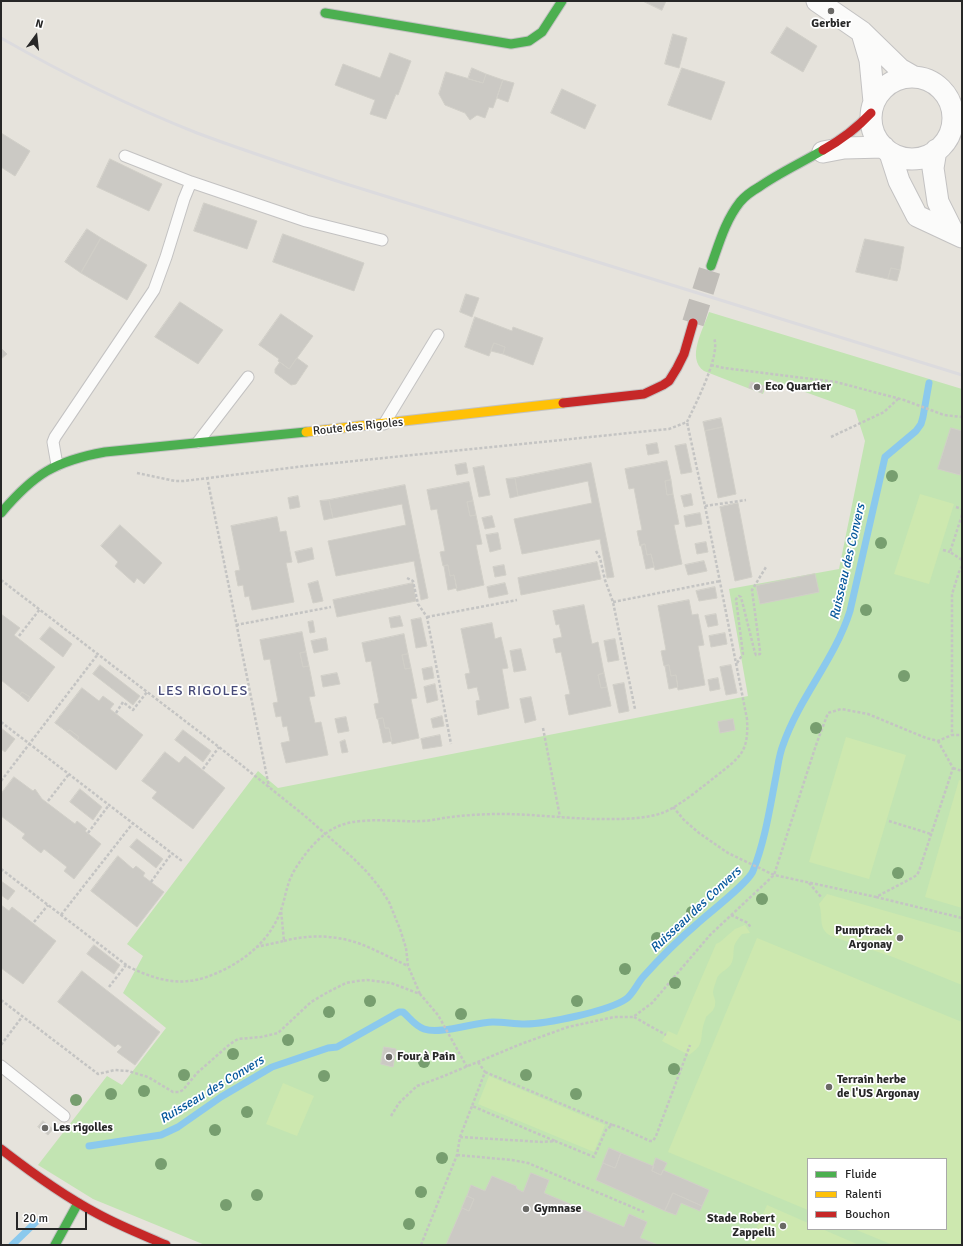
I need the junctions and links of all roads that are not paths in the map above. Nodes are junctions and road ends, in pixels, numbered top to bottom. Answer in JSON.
{"nodes":[{"id":1,"x":562,"y":1,"type":"edge"},
{"id":2,"x":817,"y":1,"type":"edge"},
{"id":3,"x":325,"y":13,"type":"dead end"},
{"id":4,"x":862,"y":32,"type":"junction"},
{"id":5,"x":914,"y":77,"type":"junction"},
{"id":6,"x":952,"y":91,"type":"edge"},
{"id":7,"x":872,"y":107,"type":"junction"},
{"id":8,"x":949,"y":138,"type":"edge"},
{"id":9,"x":887,"y":150,"type":"junction"},
{"id":10,"x":823,"y":152,"type":"junction"},
{"id":11,"x":125,"y":156,"type":"dead end"},
{"id":12,"x":191,"y":182,"type":"junction"},
{"id":13,"x":958,"y":234,"type":"edge"},
{"id":14,"x":382,"y":240,"type":"dead end"},
{"id":15,"x":711,"y":266,"type":"tunnel mouth"},
{"id":16,"x":693,"y":323,"type":"tunnel mouth"},
{"id":17,"x":438,"y":335,"type":"dead end"},
{"id":18,"x":248,"y":377,"type":"dead end"},
{"id":19,"x":384,"y":424,"type":"junction"},
{"id":20,"x":198,"y":442,"type":"junction"},
{"id":21,"x":57,"y":465,"type":"junction"},
{"id":22,"x":1,"y":513,"type":"edge"},
{"id":23,"x":1,"y":1066,"type":"edge"},
{"id":24,"x":64,"y":1116,"type":"dead end"},
{"id":25,"x":1,"y":1149,"type":"edge"},
{"id":26,"x":78,"y":1203,"type":"junction"},
{"id":27,"x":55,"y":1245,"type":"edge"},
{"id":28,"x":166,"y":1245,"type":"edge"}],
"edges":[{"from":1,"to":3,"type":"street"},
{"from":2,"to":4,"type":"street"},
{"from":4,"to":5,"type":"street"},
{"from":4,"to":7,"type":"street"},
{"from":5,"to":6,"type":"street"},
{"from":5,"to":7,"type":"street"},
{"from":6,"to":8,"type":"street"},
{"from":7,"to":9,"type":"street"},
{"from":7,"to":10,"type":"street"},
{"from":8,"to":9,"type":"street"},
{"from":8,"to":13,"type":"street"},
{"from":9,"to":10,"type":"street"},
{"from":9,"to":13,"type":"street"},
{"from":10,"to":15,"type":"street"},
{"from":11,"to":12,"type":"lane"},
{"from":12,"to":14,"type":"lane"},
{"from":12,"to":21,"type":"lane"},
{"from":16,"to":19,"type":"street","name":"Route des Rigoles"},
{"from":17,"to":19,"type":"lane"},
{"from":18,"to":20,"type":"lane"},
{"from":19,"to":20,"type":"street","name":"Route des Rigoles"},
{"from":20,"to":21,"type":"street","name":"Route des Rigoles"},
{"from":21,"to":22,"type":"street","name":"Route des Rigoles"},
{"from":23,"to":24,"type":"lane"},
{"from":25,"to":26,"type":"street"},
{"from":26,"to":27,"type":"street"},
{"from":26,"to":28,"type":"street"}]}
